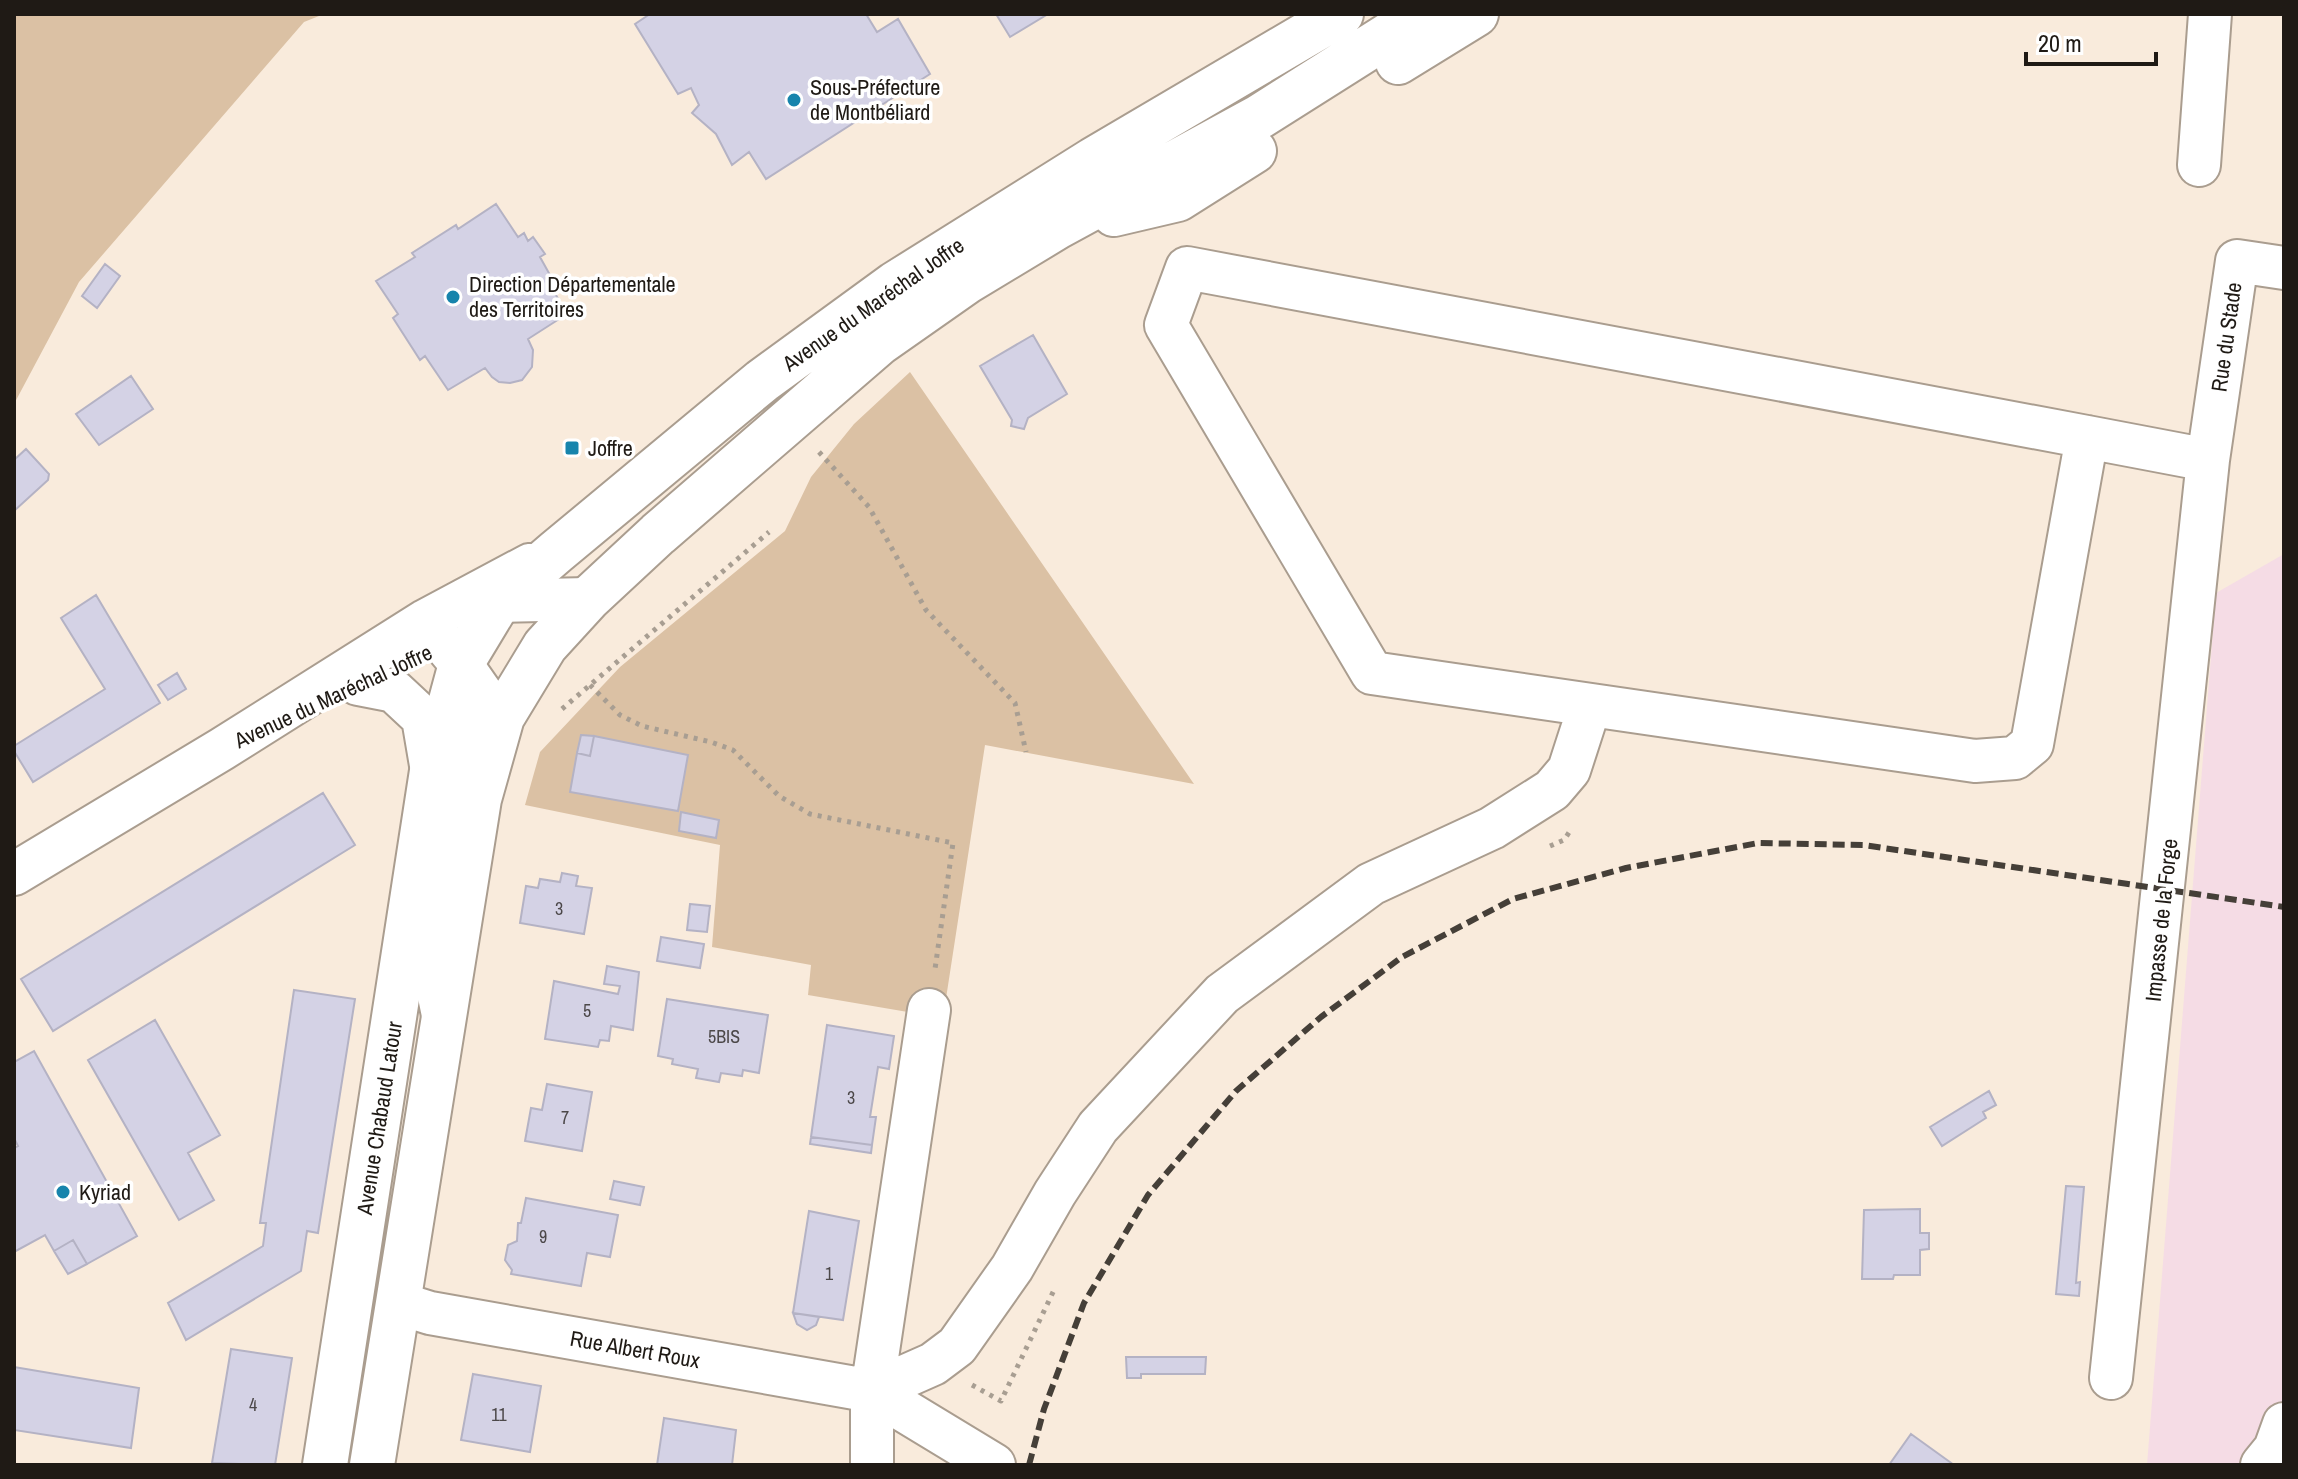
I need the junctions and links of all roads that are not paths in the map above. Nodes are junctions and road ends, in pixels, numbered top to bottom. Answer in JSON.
{"nodes":[{"id":1,"x":1341,"y":14,"type":"edge"},
{"id":2,"x":1422,"y":14,"type":"edge"},
{"id":3,"x":1476,"y":14,"type":"edge"},
{"id":4,"x":2210,"y":14,"type":"edge"},
{"id":5,"x":2199,"y":165,"type":"dead end"},
{"id":6,"x":1057,"y":227,"type":"junction"},
{"id":7,"x":2284,"y":268,"type":"edge"},
{"id":8,"x":2087,"y":437,"type":"junction"},
{"id":9,"x":2208,"y":460,"type":"junction"},
{"id":10,"x":556,"y":552,"type":"junction"},
{"id":11,"x":588,"y":599,"type":"junction"},
{"id":12,"x":499,"y":601,"type":"junction"},
{"id":13,"x":443,"y":643,"type":"junction"},
{"id":14,"x":358,"y":684,"type":"junction"},
{"id":15,"x":1590,"y":705,"type":"junction"},
{"id":16,"x":222,"y":749,"type":"junction"},
{"id":17,"x":432,"y":771,"type":"junction"},
{"id":18,"x":14,"y":874,"type":"edge"},
{"id":19,"x":929,"y":1010,"type":"road end"},
{"id":20,"x":443,"y":1017,"type":"junction"},
{"id":21,"x":398,"y":1303,"type":"junction"},
{"id":22,"x":2111,"y":1378,"type":"dead end"},
{"id":23,"x":872,"y":1391,"type":"junction"},
{"id":24,"x":2284,"y":1424,"type":"edge"},
{"id":25,"x":325,"y":1465,"type":"edge"},
{"id":26,"x":372,"y":1465,"type":"edge"},
{"id":27,"x":872,"y":1465,"type":"edge"},
{"id":28,"x":994,"y":1465,"type":"edge"},
{"id":29,"x":2262,"y":1465,"type":"edge"}],
"edges":[{"from":1,"to":10,"type":"main road","name":"Avenue du Maréchal Joffre"},
{"from":2,"to":6,"type":"main road","name":"Avenue du Maréchal Joffre"},
{"from":3,"to":6,"type":"main road"},
{"from":4,"to":5,"type":"street"},
{"from":6,"to":11,"type":"main road","name":"Avenue du Maréchal Joffre"},
{"from":7,"to":9,"type":"street","name":"Rue du Stade"},
{"from":8,"to":9,"type":"street"},
{"from":8,"to":15,"type":"street"},
{"from":8,"to":15,"type":"street"},
{"from":9,"to":22,"type":"street","name":"Impasse de la Forge"},
{"from":10,"to":12,"type":"main road","name":"Avenue Chabaud Latour"},
{"from":10,"to":13,"type":"street","name":"Avenue du Maréchal Joffre"},
{"from":11,"to":12,"type":"street"},
{"from":11,"to":20,"type":"main road","name":"Avenue du Maréchal Joffre"},
{"from":12,"to":13,"type":"main road","name":"Avenue Chabaud Latour"},
{"from":13,"to":14,"type":"street","name":"Avenue du Maréchal Joffre"},
{"from":13,"to":16,"type":"street","name":"Avenue du Maréchal Joffre"},
{"from":13,"to":17,"type":"main road","name":"Avenue Chabaud Latour"},
{"from":13,"to":20,"type":"street","name":"Avenue du Maréchal Joffre"},
{"from":14,"to":16,"type":"street","name":"Avenue du Maréchal Joffre"},
{"from":14,"to":17,"type":"street","name":"Avenue Chabaud Latour"},
{"from":15,"to":23,"type":"street"},
{"from":16,"to":18,"type":"street","name":"Avenue du Maréchal Joffre"},
{"from":17,"to":25,"type":"main road","name":"Avenue Chabaud Latour"},
{"from":19,"to":23,"type":"street"},
{"from":20,"to":21,"type":"main road"},
{"from":21,"to":23,"type":"street","name":"Rue Albert Roux"},
{"from":21,"to":26,"type":"main road"},
{"from":23,"to":27,"type":"street"},
{"from":23,"to":28,"type":"street"},
{"from":24,"to":29,"type":"street"}]}
